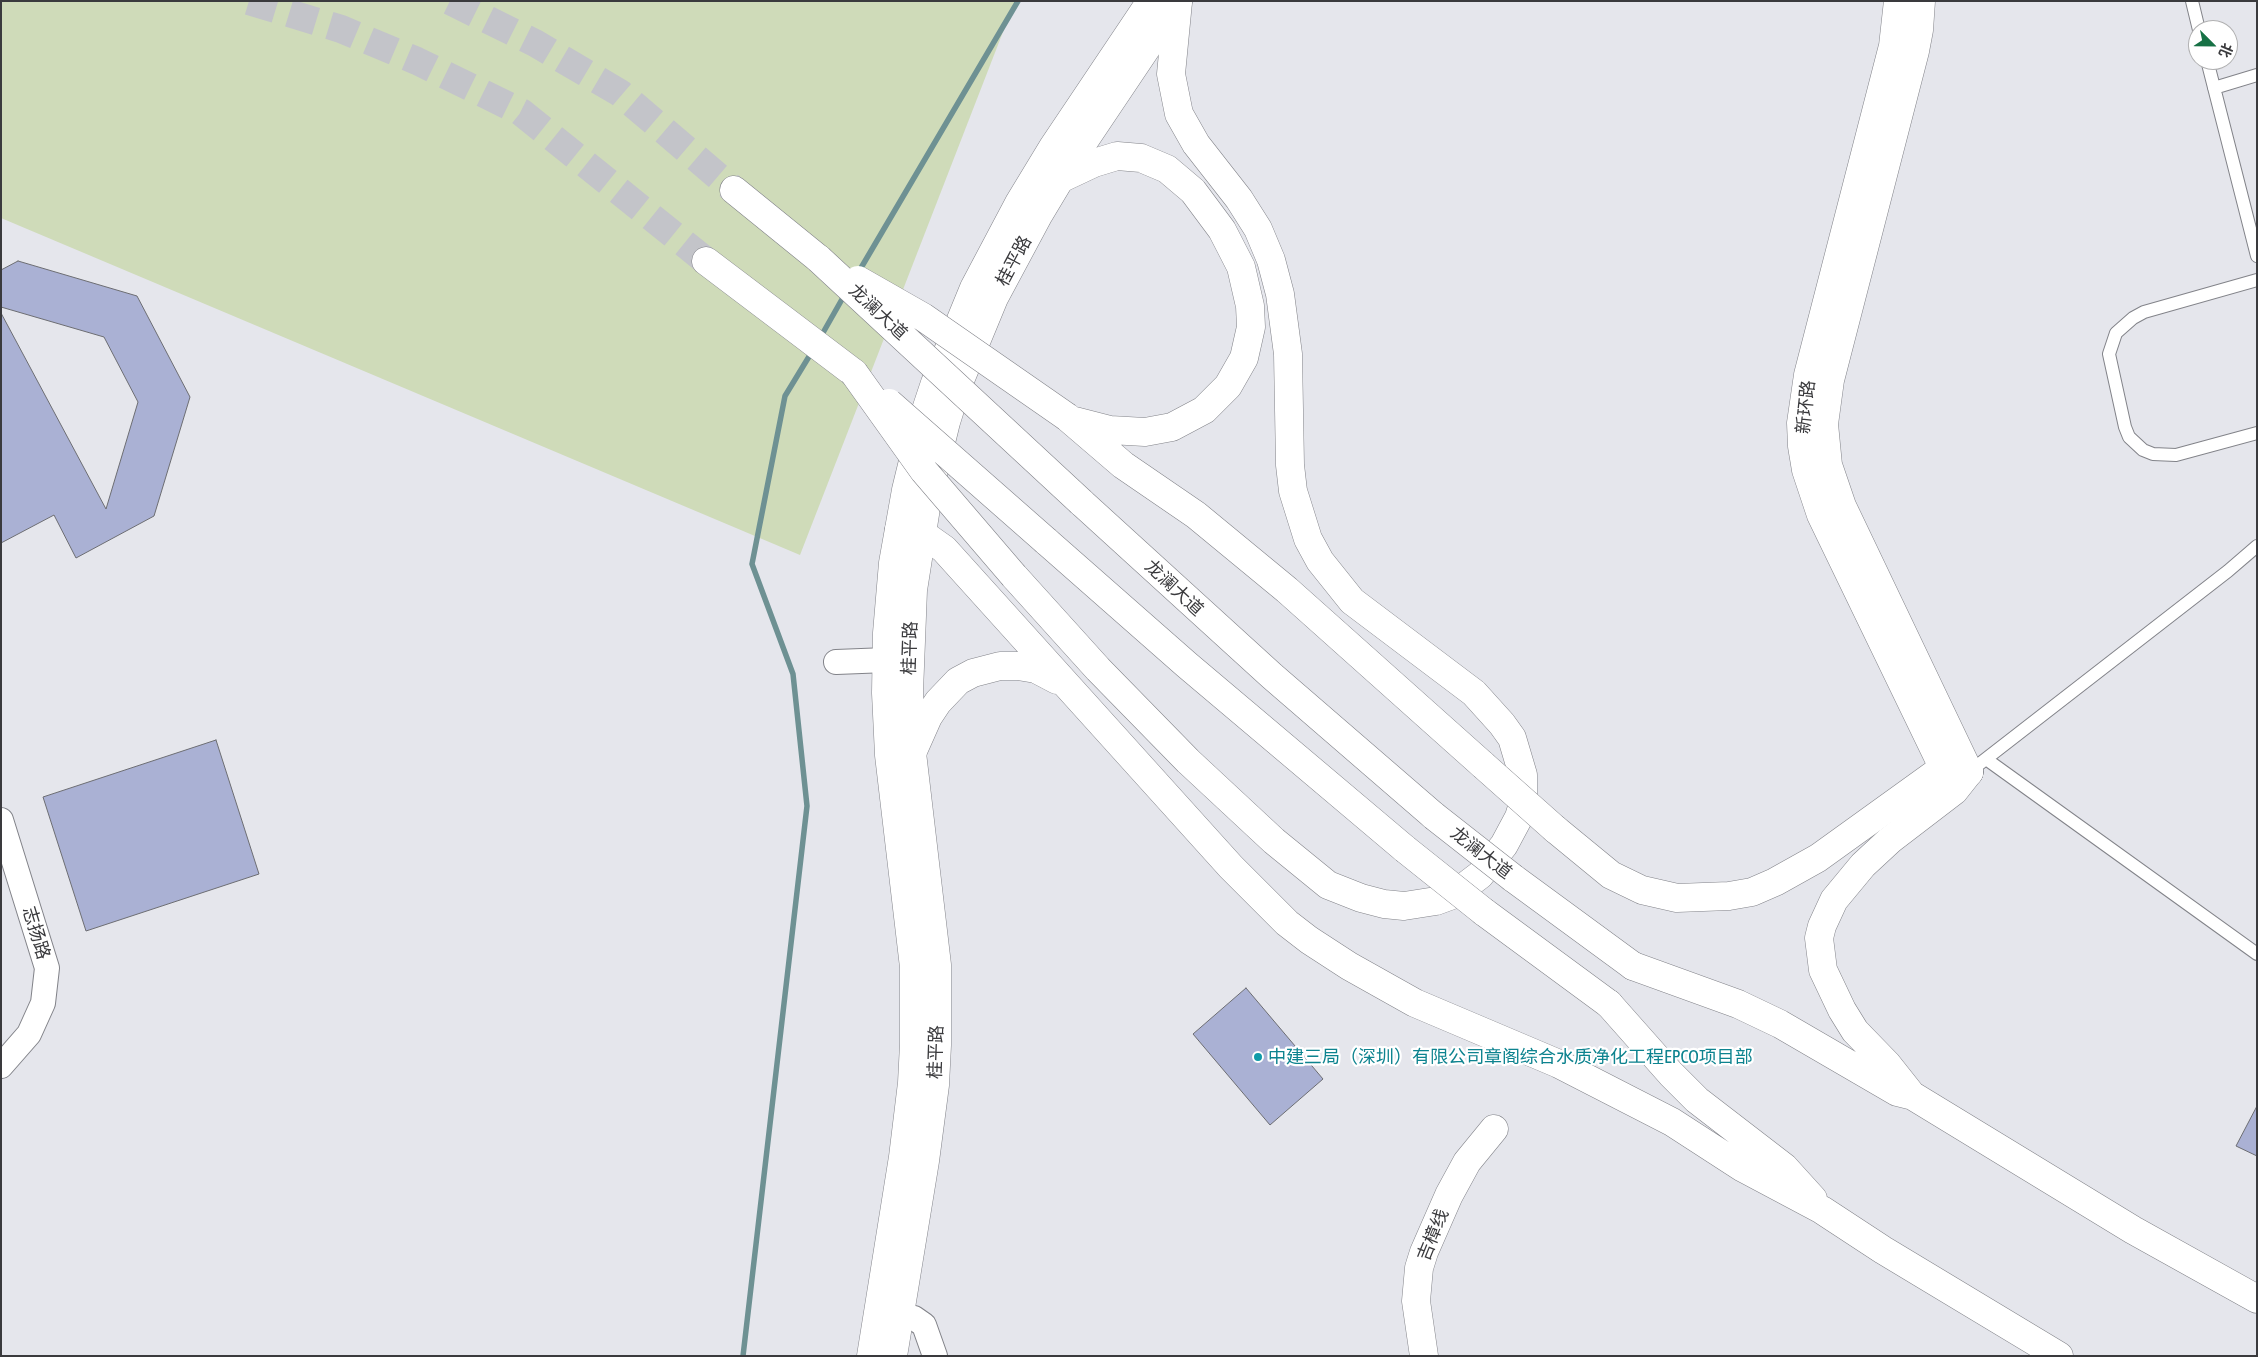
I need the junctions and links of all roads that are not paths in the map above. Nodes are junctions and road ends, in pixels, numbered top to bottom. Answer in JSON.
{"nodes":[{"id":1,"x":1151,"y":1,"type":"edge"},
{"id":2,"x":1898,"y":1,"type":"edge"},
{"id":3,"x":1921,"y":1,"type":"edge"},
{"id":4,"x":2192,"y":1,"type":"edge"},
{"id":5,"x":1178,"y":2,"type":"edge"},
{"id":6,"x":2197,"y":20,"type":"edge"},
{"id":7,"x":2210,"y":70,"type":"edge"},
{"id":8,"x":2257,"y":75,"type":"edge"},
{"id":9,"x":2214,"y":88,"type":"junction"},
{"id":10,"x":1060,"y":179,"type":"junction"},
{"id":11,"x":734,"y":190,"type":"tunnel mouth"},
{"id":12,"x":2257,"y":256,"type":"edge"},
{"id":13,"x":819,"y":259,"type":"junction"},
{"id":14,"x":706,"y":261,"type":"tunnel mouth"},
{"id":15,"x":2257,"y":280,"type":"edge"},
{"id":16,"x":854,"y":373,"type":"junction"},
{"id":17,"x":1067,"y":417,"type":"junction"},
{"id":18,"x":2257,"y":433,"type":"edge"},
{"id":19,"x":910,"y":532,"type":"junction"},
{"id":20,"x":2257,"y":546,"type":"edge"},
{"id":21,"x":887,"y":660,"type":"junction"},
{"id":22,"x":836,"y":662,"type":"dead end"},
{"id":23,"x":1066,"y":684,"type":"junction"},
{"id":24,"x":912,"y":753,"type":"junction"},
{"id":25,"x":1963,"y":773,"type":"junction"},
{"id":26,"x":1,"y":820,"type":"edge"},
{"id":27,"x":2257,"y":954,"type":"edge"},
{"id":28,"x":1,"y":1066,"type":"edge"},
{"id":29,"x":1904,"y":1091,"type":"junction"},
{"id":30,"x":1494,"y":1129,"type":"dead end"},
{"id":31,"x":1788,"y":1184,"type":"junction"},
{"id":32,"x":2257,"y":1299,"type":"edge"},
{"id":33,"x":900,"y":1315,"type":"junction"},
{"id":34,"x":871,"y":1356,"type":"edge"},
{"id":35,"x":893,"y":1356,"type":"edge"},
{"id":36,"x":935,"y":1356,"type":"edge"},
{"id":37,"x":1424,"y":1356,"type":"edge"},
{"id":38,"x":2059,"y":1356,"type":"edge"}],
"edges":[{"from":1,"to":19,"type":"main road","name":"桂平路"},
{"from":2,"to":25,"type":"main road","name":"新环路"},
{"from":3,"to":25,"type":"main road","name":"新环路"},
{"from":4,"to":6,"type":"lane"},
{"from":5,"to":10,"type":"main road","name":"桂平路"},
{"from":5,"to":16,"type":"main road","bridge":true},
{"from":7,"to":9,"type":"lane"},
{"from":8,"to":9,"type":"lane"},
{"from":9,"to":12,"type":"lane"},
{"from":10,"to":17,"type":"main road"},
{"from":10,"to":19,"type":"main road","name":"桂平路"},
{"from":11,"to":13,"type":"main road","name":"龙澜大道"},
{"from":13,"to":17,"type":"main road","bridge":true},
{"from":13,"to":29,"type":"main road","name":"龙澜大道","bridge":true},
{"from":14,"to":16,"type":"main road"},
{"from":15,"to":18,"type":"lane"},
{"from":16,"to":31,"type":"main road","bridge":true},
{"from":17,"to":25,"type":"main road","bridge":true},
{"from":19,"to":21,"type":"main road","name":"桂平路"},
{"from":19,"to":23,"type":"main road"},
{"from":19,"to":24,"type":"main road","name":"桂平路"},
{"from":20,"to":25,"type":"lane"},
{"from":21,"to":22,"type":"street"},
{"from":21,"to":34,"type":"main road","name":"桂平路"},
{"from":23,"to":24,"type":"main road"},
{"from":23,"to":31,"type":"main road"},
{"from":24,"to":33,"type":"main road","name":"桂平路"},
{"from":25,"to":27,"type":"lane"},
{"from":25,"to":29,"type":"main road"},
{"from":26,"to":28,"type":"street","name":"志扬路"},
{"from":29,"to":32,"type":"main road","name":"龙澜大道"},
{"from":30,"to":37,"type":"main road","name":"吉樟线"},
{"from":31,"to":38,"type":"main road"},
{"from":33,"to":35,"type":"main road","name":"桂平路"},
{"from":33,"to":36,"type":"street"}]}
